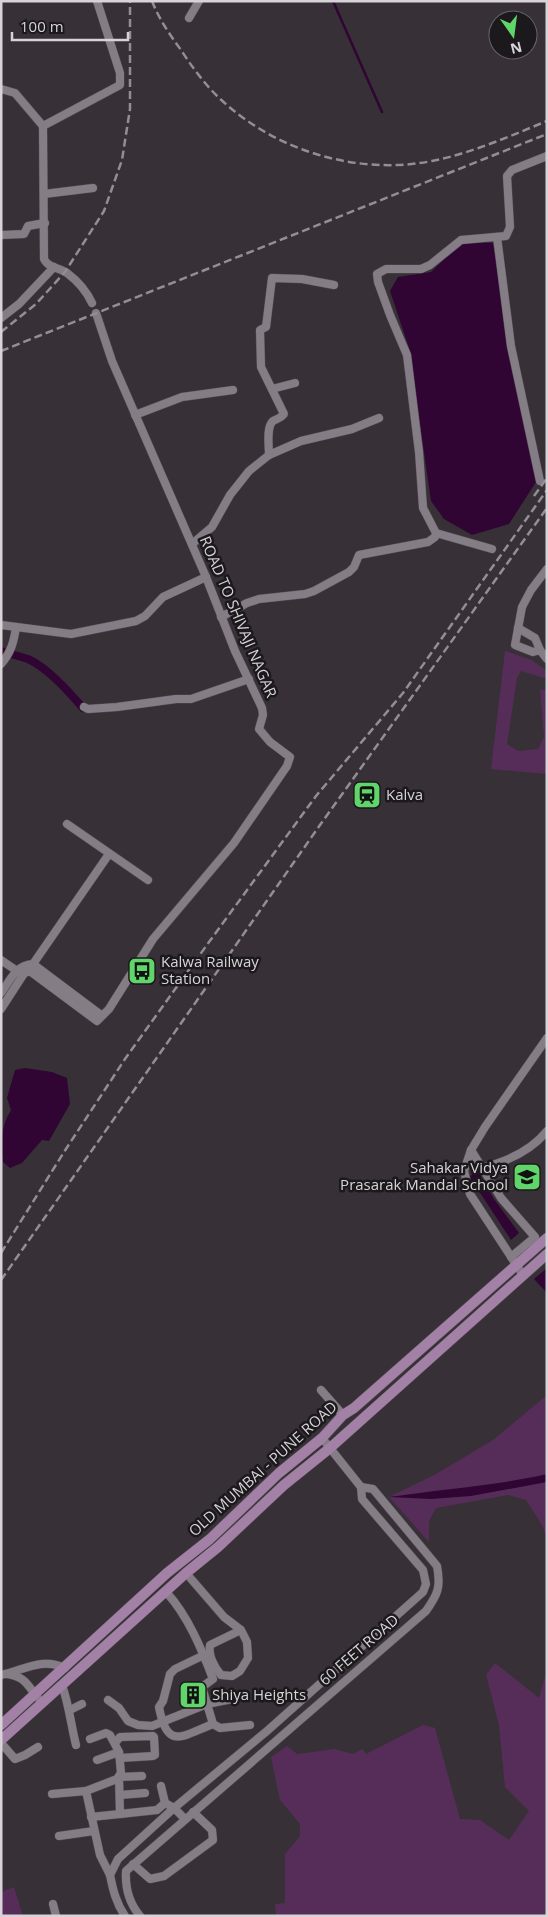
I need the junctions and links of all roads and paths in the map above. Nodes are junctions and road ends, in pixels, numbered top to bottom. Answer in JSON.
{"nodes":[{"id":1,"x":97,"y":1,"type":"edge"},
{"id":2,"x":199,"y":1,"type":"edge"},
{"id":3,"x":189,"y":18,"type":"dead end"},
{"id":4,"x":1,"y":89,"type":"edge"},
{"id":5,"x":43,"y":126,"type":"junction"},
{"id":6,"x":547,"y":156,"type":"edge"},
{"id":7,"x":93,"y":188,"type":"dead end"},
{"id":8,"x":44,"y":194,"type":"junction"},
{"id":9,"x":45,"y":223,"type":"junction"},
{"id":10,"x":1,"y":235,"type":"edge"},
{"id":11,"x":497,"y":237,"type":"junction"},
{"id":12,"x":54,"y":267,"type":"junction"},
{"id":13,"x":334,"y":285,"type":"dead end"},
{"id":14,"x":92,"y":304,"type":"dead end"},
{"id":15,"x":96,"y":313,"type":"dead end"},
{"id":16,"x":1,"y":318,"type":"edge"},
{"id":17,"x":295,"y":383,"type":"dead end"},
{"id":18,"x":272,"y":388,"type":"junction"},
{"id":19,"x":232,"y":390,"type":"dead end"},
{"id":20,"x":135,"y":415,"type":"junction"},
{"id":21,"x":379,"y":418,"type":"dead end"},
{"id":22,"x":268,"y":455,"type":"junction"},
{"id":23,"x":540,"y":481,"type":"dead end"},
{"id":24,"x":436,"y":533,"type":"junction"},
{"id":25,"x":192,"y":544,"type":"junction"},
{"id":26,"x":492,"y":549,"type":"dead end"},
{"id":27,"x":547,"y":570,"type":"edge"},
{"id":28,"x":206,"y":578,"type":"junction"},
{"id":29,"x":221,"y":617,"type":"junction"},
{"id":30,"x":1,"y":625,"type":"edge"},
{"id":31,"x":16,"y":627,"type":"junction"},
{"id":32,"x":518,"y":628,"type":"junction"},
{"id":33,"x":540,"y":650,"type":"junction"},
{"id":34,"x":547,"y":659,"type":"edge"},
{"id":35,"x":4,"y":662,"type":"edge"},
{"id":36,"x":249,"y":679,"type":"junction"},
{"id":37,"x":84,"y":707,"type":"dead end"},
{"id":38,"x":67,"y":824,"type":"dead end"},
{"id":39,"x":108,"y":854,"type":"junction"},
{"id":40,"x":148,"y":880,"type":"dead end"},
{"id":41,"x":1,"y":960,"type":"edge"},
{"id":42,"x":33,"y":964,"type":"junction"},
{"id":43,"x":24,"y":973,"type":"junction"},
{"id":44,"x":1,"y":993,"type":"edge"},
{"id":45,"x":1,"y":1009,"type":"edge"},
{"id":46,"x":99,"y":1018,"type":"junction"},
{"id":47,"x":547,"y":1038,"type":"edge"},
{"id":48,"x":547,"y":1131,"type":"edge"},
{"id":49,"x":471,"y":1150,"type":"junction"},
{"id":50,"x":481,"y":1168,"type":"junction"},
{"id":51,"x":534,"y":1237,"type":"junction"},
{"id":52,"x":547,"y":1238,"type":"edge"},
{"id":53,"x":547,"y":1254,"type":"edge"},
{"id":54,"x":517,"y":1266,"type":"junction"},
{"id":55,"x":320,"y":1390,"type":"dead end"},
{"id":56,"x":343,"y":1415,"type":"junction"},
{"id":57,"x":322,"y":1438,"type":"junction"},
{"id":58,"x":330,"y":1448,"type":"junction"},
{"id":59,"x":361,"y":1487,"type":"junction"},
{"id":60,"x":210,"y":1539,"type":"junction"},
{"id":61,"x":218,"y":1547,"type":"junction"},
{"id":62,"x":186,"y":1573,"type":"junction"},
{"id":63,"x":166,"y":1593,"type":"junction"},
{"id":64,"x":420,"y":1595,"type":"junction"},
{"id":65,"x":430,"y":1605,"type":"junction"},
{"id":66,"x":241,"y":1630,"type":"junction"},
{"id":67,"x":202,"y":1656,"type":"junction"},
{"id":68,"x":65,"y":1668,"type":"junction"},
{"id":69,"x":3,"y":1674,"type":"edge"},
{"id":70,"x":62,"y":1685,"type":"junction"},
{"id":71,"x":35,"y":1695,"type":"junction"},
{"id":72,"x":237,"y":1698,"type":"dead end"},
{"id":73,"x":108,"y":1700,"type":"dead end"},
{"id":74,"x":42,"y":1704,"type":"junction"},
{"id":75,"x":82,"y":1704,"type":"dead end"},
{"id":76,"x":208,"y":1704,"type":"junction"},
{"id":77,"x":70,"y":1710,"type":"junction"},
{"id":78,"x":164,"y":1722,"type":"junction"},
{"id":79,"x":213,"y":1724,"type":"junction"},
{"id":80,"x":1,"y":1725,"type":"edge"},
{"id":81,"x":250,"y":1725,"type":"dead end"},
{"id":82,"x":90,"y":1739,"type":"dead end"},
{"id":83,"x":256,"y":1740,"type":"junction"},
{"id":84,"x":1,"y":1742,"type":"edge"},
{"id":85,"x":115,"y":1742,"type":"junction"},
{"id":86,"x":76,"y":1745,"type":"dead end"},
{"id":87,"x":38,"y":1747,"type":"dead end"},
{"id":88,"x":264,"y":1750,"type":"junction"},
{"id":89,"x":119,"y":1755,"type":"junction"},
{"id":90,"x":97,"y":1760,"type":"dead end"},
{"id":91,"x":142,"y":1776,"type":"dead end"},
{"id":92,"x":119,"y":1778,"type":"junction"},
{"id":93,"x":161,"y":1786,"type":"dead end"},
{"id":94,"x":86,"y":1791,"type":"junction"},
{"id":95,"x":145,"y":1793,"type":"dead end"},
{"id":96,"x":52,"y":1794,"type":"dead end"},
{"id":97,"x":120,"y":1795,"type":"junction"},
{"id":98,"x":165,"y":1803,"type":"junction"},
{"id":99,"x":174,"y":1808,"type":"junction"},
{"id":100,"x":193,"y":1812,"type":"junction"},
{"id":101,"x":120,"y":1814,"type":"junction"},
{"id":102,"x":91,"y":1817,"type":"junction"},
{"id":103,"x":185,"y":1819,"type":"junction"},
{"id":104,"x":94,"y":1831,"type":"junction"},
{"id":105,"x":59,"y":1836,"type":"dead end"},
{"id":106,"x":133,"y":1864,"type":"junction"},
{"id":107,"x":110,"y":1875,"type":"junction"},
{"id":108,"x":53,"y":1904,"type":"dead end"},
{"id":109,"x":133,"y":1907,"type":"junction"},
{"id":110,"x":123,"y":1915,"type":"edge"},
{"id":111,"x":56,"y":1916,"type":"edge"},
{"id":112,"x":140,"y":1916,"type":"edge"}],
"edges":[{"from":1,"to":5,"type":"street"},
{"from":2,"to":3,"type":"street"},
{"from":4,"to":5,"type":"street"},
{"from":5,"to":8,"type":"street"},
{"from":6,"to":11,"type":"street"},
{"from":7,"to":8,"type":"street"},
{"from":8,"to":9,"type":"street"},
{"from":9,"to":10,"type":"street"},
{"from":9,"to":12,"type":"street"},
{"from":11,"to":23,"type":"street"},
{"from":11,"to":24,"type":"street"},
{"from":12,"to":14,"type":"street"},
{"from":12,"to":16,"type":"street"},
{"from":13,"to":18,"type":"street"},
{"from":15,"to":20,"type":"street","name":"ROAD TO SHIVAJI NAGAR"},
{"from":17,"to":18,"type":"street"},
{"from":18,"to":22,"type":"street"},
{"from":19,"to":20,"type":"street"},
{"from":20,"to":25,"type":"street","name":"ROAD TO SHIVAJI NAGAR"},
{"from":21,"to":22,"type":"street"},
{"from":22,"to":25,"type":"street"},
{"from":24,"to":26,"type":"street"},
{"from":24,"to":29,"type":"street"},
{"from":25,"to":28,"type":"street","name":"ROAD TO SHIVAJI NAGAR"},
{"from":27,"to":32,"type":"street"},
{"from":28,"to":29,"type":"street","name":"ROAD TO SHIVAJI NAGAR"},
{"from":28,"to":31,"type":"street"},
{"from":29,"to":36,"type":"street","name":"ROAD TO SHIVAJI NAGAR"},
{"from":30,"to":31,"type":"street"},
{"from":31,"to":35,"type":"street"},
{"from":32,"to":33,"type":"street"},
{"from":32,"to":33,"type":"street"},
{"from":33,"to":34,"type":"street"},
{"from":36,"to":37,"type":"street"},
{"from":36,"to":46,"type":"street","name":"ROAD TO SHIVAJI NAGAR"},
{"from":38,"to":39,"type":"street"},
{"from":39,"to":40,"type":"street"},
{"from":39,"to":42,"type":"street"},
{"from":41,"to":43,"type":"street"},
{"from":42,"to":43,"type":"street"},
{"from":42,"to":43,"type":"street"},
{"from":42,"to":46,"type":"street"},
{"from":43,"to":44,"type":"street"},
{"from":43,"to":45,"type":"street"},
{"from":43,"to":46,"type":"street"},
{"from":47,"to":49,"type":"street"},
{"from":48,"to":50,"type":"street"},
{"from":49,"to":50,"type":"street"},
{"from":49,"to":54,"type":"street"},
{"from":50,"to":51,"type":"street"},
{"from":51,"to":52,"type":"street"},
{"from":51,"to":54,"type":"street"},
{"from":52,"to":54,"type":"main road","name":"OLD MUMBAI - PUNE ROAD"},
{"from":53,"to":54,"type":"main road","name":"OLD MUMBAI - PUNE ROAD"},
{"from":54,"to":56,"type":"main road","name":"OLD MUMBAI - PUNE ROAD"},
{"from":54,"to":58,"type":"main road","name":"OLD MUMBAI - PUNE ROAD"},
{"from":55,"to":56,"type":"street"},
{"from":56,"to":57,"type":"main road","name":"OLD MUMBAI - PUNE ROAD"},
{"from":57,"to":58,"type":"street","name":"60 FEET ROAD"},
{"from":57,"to":60,"type":"main road","name":"OLD MUMBAI - PUNE ROAD"},
{"from":58,"to":59,"type":"street","name":"60 FEET ROAD"},
{"from":58,"to":61,"type":"main road","name":"OLD MUMBAI - PUNE ROAD"},
{"from":59,"to":64,"type":"street","name":"60 FEET ROAD"},
{"from":59,"to":65,"type":"street","name":"60 FEET ROAD"},
{"from":60,"to":61,"type":"main road"},
{"from":60,"to":68,"type":"main road","name":"OLD MUMBAI - PUNE ROAD"},
{"from":61,"to":62,"type":"main road","name":"OLD MUMBAI - PUNE ROAD"},
{"from":62,"to":63,"type":"main road","name":"OLD MUMBAI - PUNE ROAD"},
{"from":62,"to":66,"type":"street"},
{"from":63,"to":67,"type":"street"},
{"from":63,"to":70,"type":"main road","name":"OLD MUMBAI - PUNE ROAD"},
{"from":64,"to":65,"type":"street"},
{"from":64,"to":83,"type":"street","name":"60 FEET ROAD"},
{"from":65,"to":88,"type":"street","name":"60 FEET ROAD"},
{"from":66,"to":66,"type":"street"},
{"from":67,"to":76,"type":"street"},
{"from":67,"to":78,"type":"street"},
{"from":68,"to":69,"type":"street"},
{"from":68,"to":71,"type":"main road","name":"OLD MUMBAI - PUNE ROAD"},
{"from":69,"to":71,"type":"street"},
{"from":70,"to":74,"type":"main road","name":"OLD MUMBAI - PUNE ROAD"},
{"from":70,"to":77,"type":"street"},
{"from":71,"to":74,"type":"street"},
{"from":71,"to":80,"type":"main road","name":"OLD MUMBAI - PUNE ROAD"},
{"from":72,"to":76,"type":"street"},
{"from":73,"to":78,"type":"street"},
{"from":74,"to":84,"type":"main road","name":"OLD MUMBAI - PUNE ROAD"},
{"from":75,"to":77,"type":"street"},
{"from":76,"to":78,"type":"street"},
{"from":76,"to":79,"type":"street"},
{"from":77,"to":86,"type":"street"},
{"from":78,"to":79,"type":"street"},
{"from":79,"to":81,"type":"street"},
{"from":82,"to":85,"type":"street"},
{"from":83,"to":88,"type":"street"},
{"from":83,"to":99,"type":"street","name":"60 FEET ROAD"},
{"from":84,"to":87,"type":"street"},
{"from":85,"to":89,"type":"street"},
{"from":85,"to":89,"type":"street"},
{"from":88,"to":100,"type":"street","name":"60 FEET ROAD"},
{"from":89,"to":90,"type":"street"},
{"from":89,"to":92,"type":"street"},
{"from":91,"to":92,"type":"street"},
{"from":92,"to":94,"type":"street"},
{"from":92,"to":97,"type":"street"},
{"from":93,"to":98,"type":"street"},
{"from":94,"to":96,"type":"street"},
{"from":94,"to":102,"type":"street"},
{"from":95,"to":97,"type":"street"},
{"from":97,"to":101,"type":"street"},
{"from":98,"to":99,"type":"street"},
{"from":98,"to":101,"type":"street"},
{"from":99,"to":103,"type":"street"},
{"from":99,"to":107,"type":"street","name":"60 FEET ROAD"},
{"from":100,"to":103,"type":"street","name":"60 FEET ROAD"},
{"from":100,"to":106,"type":"street"},
{"from":101,"to":102,"type":"street"},
{"from":102,"to":104,"type":"street"},
{"from":103,"to":106,"type":"street","name":"60 FEET ROAD"},
{"from":104,"to":105,"type":"street"},
{"from":104,"to":107,"type":"street"},
{"from":106,"to":109,"type":"street"},
{"from":107,"to":110,"type":"street"},
{"from":108,"to":111,"type":"street"},
{"from":109,"to":110,"type":"street"},
{"from":109,"to":112,"type":"street"}]}
